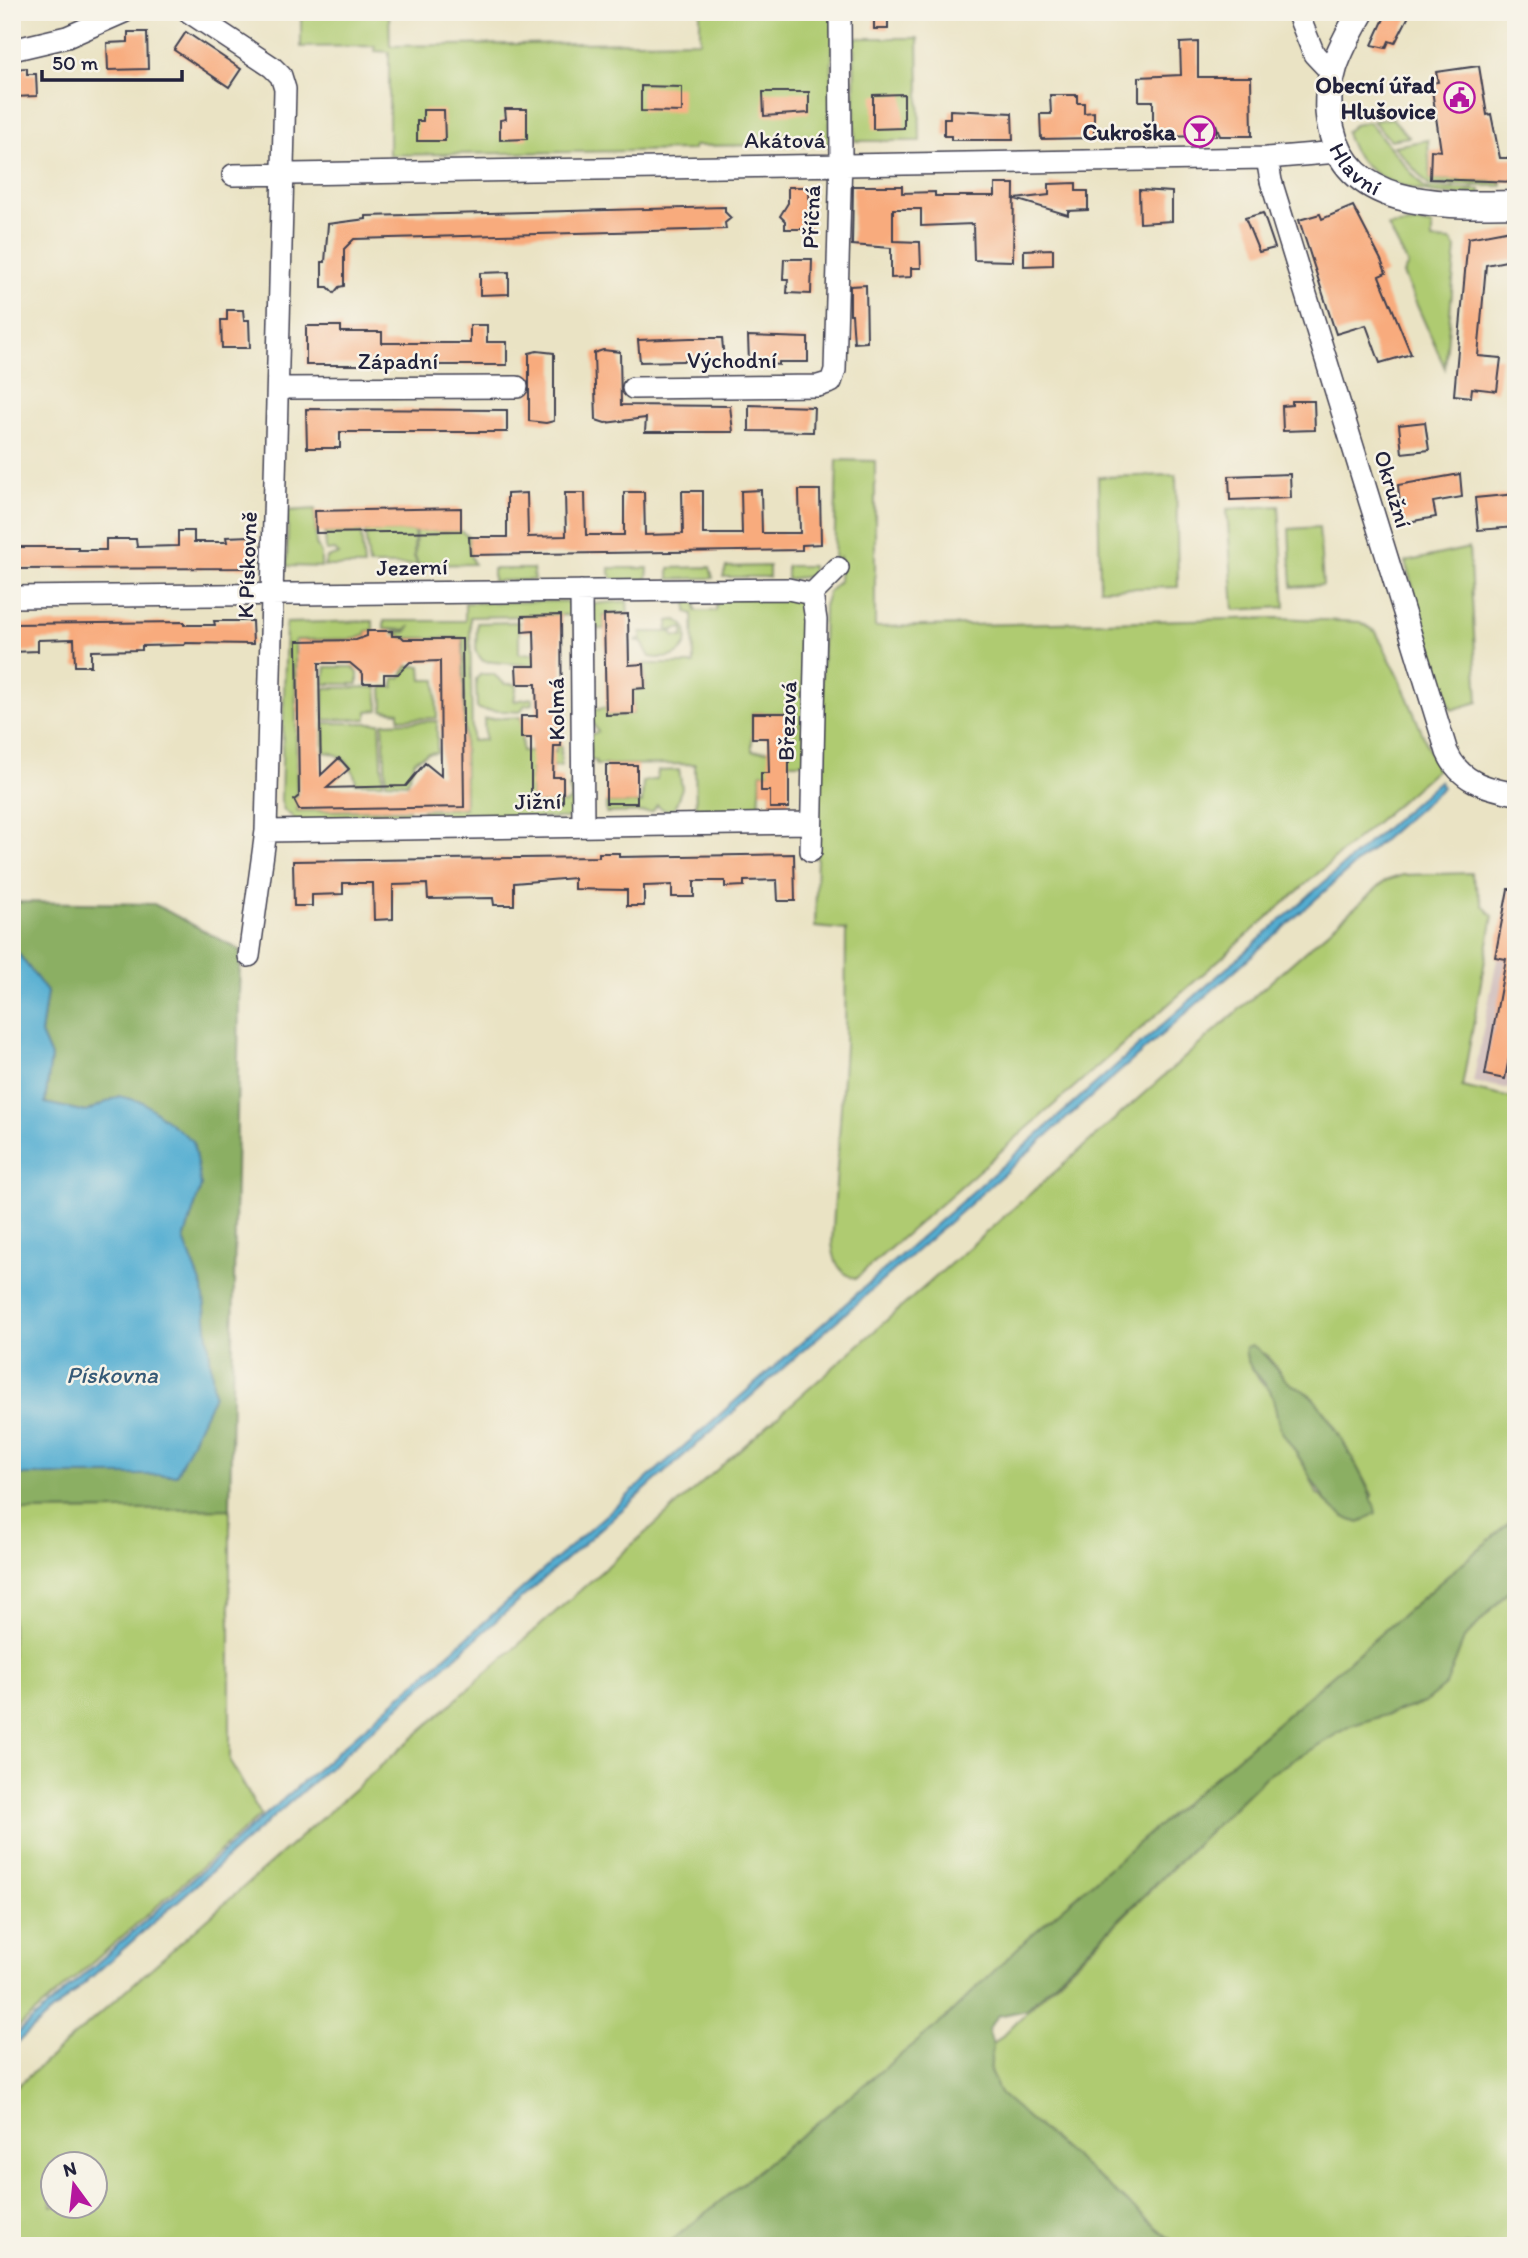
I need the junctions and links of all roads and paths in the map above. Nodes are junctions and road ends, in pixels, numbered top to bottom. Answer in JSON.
{"nodes":[{"id":1,"x":124,"y":12,"type":"edge"},
{"id":2,"x":189,"y":12,"type":"edge"},
{"id":3,"x":840,"y":12,"type":"edge"},
{"id":4,"x":1297,"y":12,"type":"edge"},
{"id":5,"x":1361,"y":12,"type":"edge"},
{"id":6,"x":12,"y":50,"type":"edge"},
{"id":7,"x":1331,"y":72,"type":"junction"},
{"id":8,"x":1338,"y":152,"type":"junction"},
{"id":9,"x":1267,"y":158,"type":"junction"},
{"id":10,"x":839,"y":166,"type":"junction"},
{"id":11,"x":284,"y":174,"type":"junction"},
{"id":12,"x":233,"y":175,"type":"dead end"},
{"id":13,"x":1516,"y":204,"type":"edge"},
{"id":14,"x":831,"y":382,"type":"joint"},
{"id":15,"x":517,"y":387,"type":"dead end"},
{"id":16,"x":279,"y":388,"type":"junction"},
{"id":17,"x":633,"y":388,"type":"dead end"},
{"id":18,"x":838,"y":568,"type":"dead end"},
{"id":19,"x":581,"y":591,"type":"junction"},
{"id":20,"x":272,"y":594,"type":"junction"},
{"id":21,"x":811,"y":594,"type":"junction"},
{"id":22,"x":12,"y":597,"type":"edge"},
{"id":23,"x":1516,"y":794,"type":"edge"},
{"id":24,"x":811,"y":823,"type":"junction"},
{"id":25,"x":583,"y":827,"type":"junction"},
{"id":26,"x":266,"y":831,"type":"junction"},
{"id":27,"x":811,"y":851,"type":"dead end"},
{"id":28,"x":249,"y":956,"type":"dead end"}],
"edges":[{"from":1,"to":6,"type":"street"},
{"from":2,"to":11,"type":"street","name":"K Pískovně"},
{"from":3,"to":10,"type":"street","name":"Příčná"},
{"from":4,"to":7,"type":"street"},
{"from":5,"to":7,"type":"street","name":"Hlavní"},
{"from":7,"to":8,"type":"street","name":"Hlavní"},
{"from":8,"to":9,"type":"street","name":"Akátová"},
{"from":8,"to":13,"type":"street","name":"Hlavní"},
{"from":9,"to":10,"type":"street","name":"Akátová"},
{"from":9,"to":23,"type":"street","name":"Okružní"},
{"from":10,"to":11,"type":"street","name":"Akátová"},
{"from":10,"to":14,"type":"street","name":"Příčná"},
{"from":11,"to":12,"type":"street","name":"Akátová"},
{"from":11,"to":16,"type":"street","name":"K Pískovně"},
{"from":14,"to":17,"type":"street","name":"Východní"},
{"from":15,"to":16,"type":"street","name":"Západní"},
{"from":16,"to":20,"type":"street","name":"K Pískovně"},
{"from":18,"to":21,"type":"street"},
{"from":19,"to":20,"type":"street","name":"Jezerní"},
{"from":19,"to":21,"type":"street","name":"Jezerní"},
{"from":19,"to":25,"type":"street","name":"Kolmá"},
{"from":20,"to":22,"type":"street","name":"Jezerní"},
{"from":20,"to":26,"type":"street","name":"K Pískovně"},
{"from":21,"to":24,"type":"street","name":"Březová"},
{"from":24,"to":25,"type":"street","name":"Jižní"},
{"from":24,"to":27,"type":"street","name":"Březová"},
{"from":25,"to":26,"type":"street","name":"Jižní"},
{"from":26,"to":28,"type":"street","name":"K Pískovně"}]}
